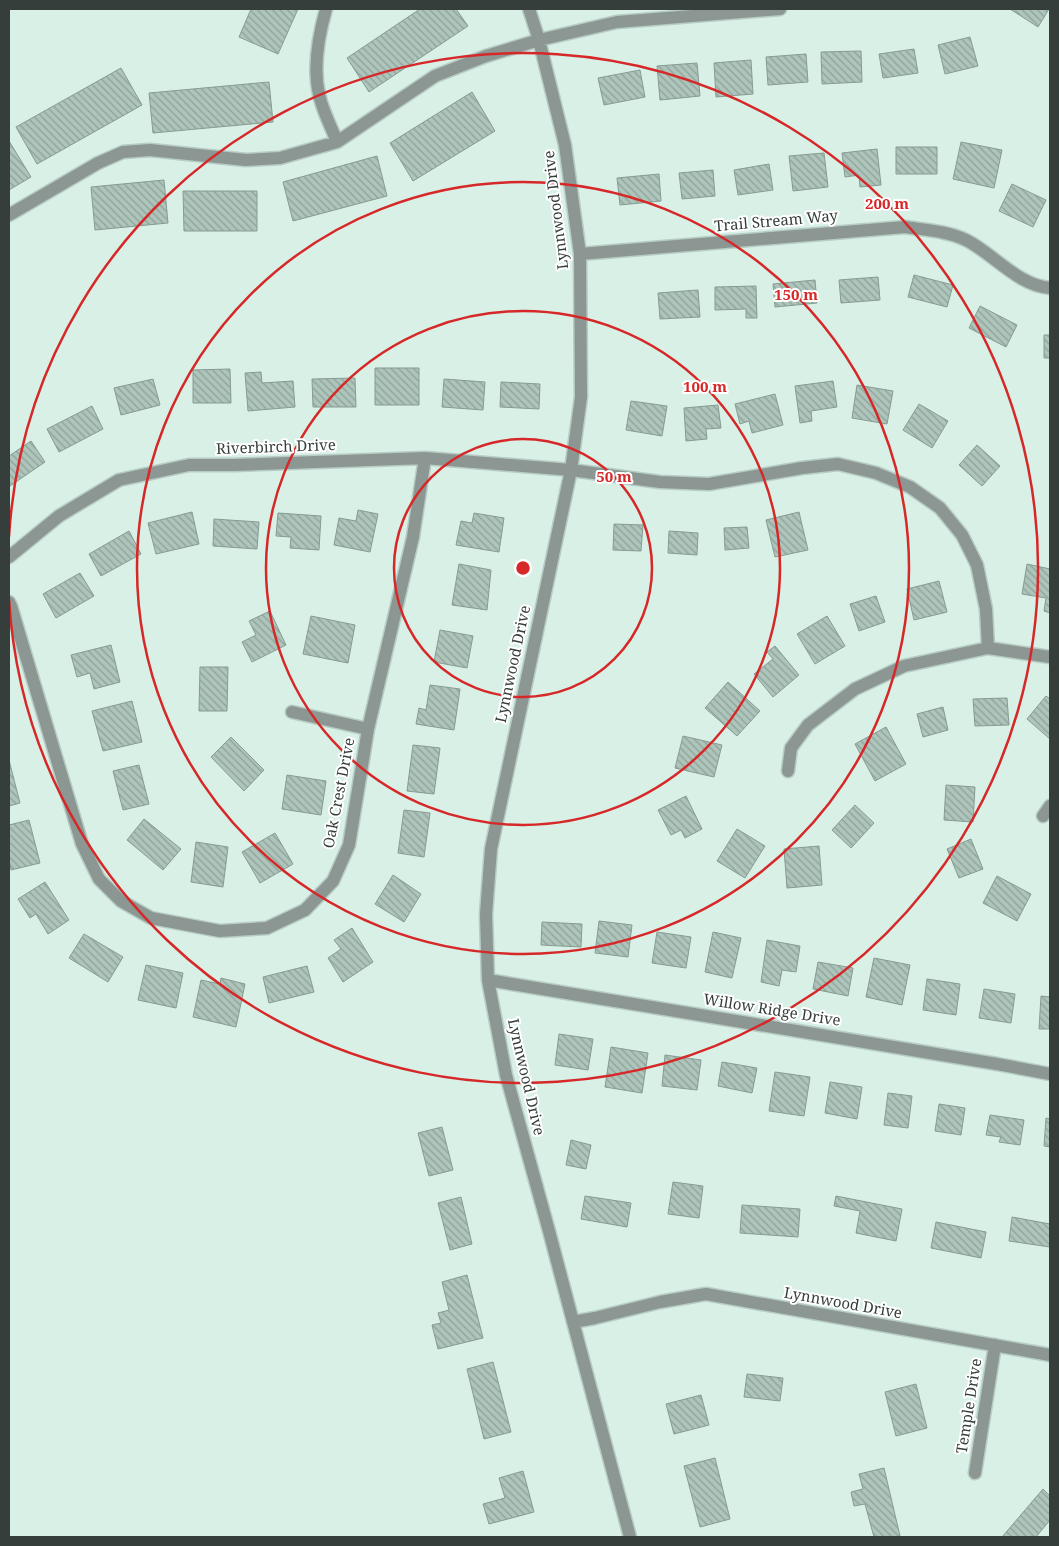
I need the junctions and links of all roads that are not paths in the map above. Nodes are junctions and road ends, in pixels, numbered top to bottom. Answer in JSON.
{"nodes":[{"id":1,"x":326,"y":9,"type":"edge"},
{"id":2,"x":529,"y":9,"type":"edge"},
{"id":3,"x":780,"y":9,"type":"edge"},
{"id":4,"x":539,"y":40,"type":"junction"},
{"id":5,"x":337,"y":142,"type":"junction"},
{"id":6,"x":9,"y":215,"type":"edge"},
{"id":7,"x":580,"y":254,"type":"junction"},
{"id":8,"x":1050,"y":288,"type":"edge"},
{"id":9,"x":425,"y":458,"type":"junction"},
{"id":10,"x":571,"y":470,"type":"junction"},
{"id":11,"x":9,"y":558,"type":"edge"},
{"id":12,"x":9,"y":602,"type":"edge"},
{"id":13,"x":988,"y":648,"type":"junction"},
{"id":14,"x":1050,"y":657,"type":"edge"},
{"id":15,"x":292,"y":712,"type":"dead end"},
{"id":16,"x":368,"y":729,"type":"junction"},
{"id":17,"x":788,"y":771,"type":"dead end"},
{"id":18,"x":488,"y":980,"type":"junction"},
{"id":19,"x":1050,"y":1074,"type":"edge"},
{"id":20,"x":573,"y":1322,"type":"junction"},
{"id":21,"x":995,"y":1345,"type":"junction"},
{"id":22,"x":1050,"y":1356,"type":"edge"},
{"id":23,"x":975,"y":1473,"type":"dead end"},
{"id":24,"x":630,"y":1537,"type":"edge"}],
"edges":[{"from":1,"to":5,"type":"street"},
{"from":2,"to":4,"type":"street","name":"Lynnwood Drive"},
{"from":3,"to":4,"type":"street"},
{"from":4,"to":5,"type":"street"},
{"from":4,"to":7,"type":"street","name":"Lynnwood Drive"},
{"from":5,"to":6,"type":"street"},
{"from":7,"to":8,"type":"street","name":"Trail Stream Way"},
{"from":7,"to":10,"type":"street","name":"Lynnwood Drive"},
{"from":9,"to":10,"type":"street","name":"Riverbirch Drive"},
{"from":9,"to":11,"type":"street","name":"Riverbirch Drive"},
{"from":9,"to":16,"type":"street","name":"Oak Crest Drive"},
{"from":10,"to":13,"type":"street","name":"Riverbirch Drive"},
{"from":10,"to":18,"type":"street","name":"Lynnwood Drive"},
{"from":12,"to":16,"type":"street","name":"Oak Crest Drive"},
{"from":13,"to":14,"type":"street"},
{"from":13,"to":17,"type":"street"},
{"from":15,"to":16,"type":"street"},
{"from":18,"to":19,"type":"street","name":"Willow Ridge Drive"},
{"from":18,"to":20,"type":"street","name":"Lynnwood Drive"},
{"from":20,"to":21,"type":"street","name":"Lynnwood Drive"},
{"from":20,"to":24,"type":"street","name":"Lynnwood Drive"},
{"from":21,"to":22,"type":"street","name":"Lynnwood Drive"},
{"from":21,"to":23,"type":"street","name":"Temple Drive"}]}
